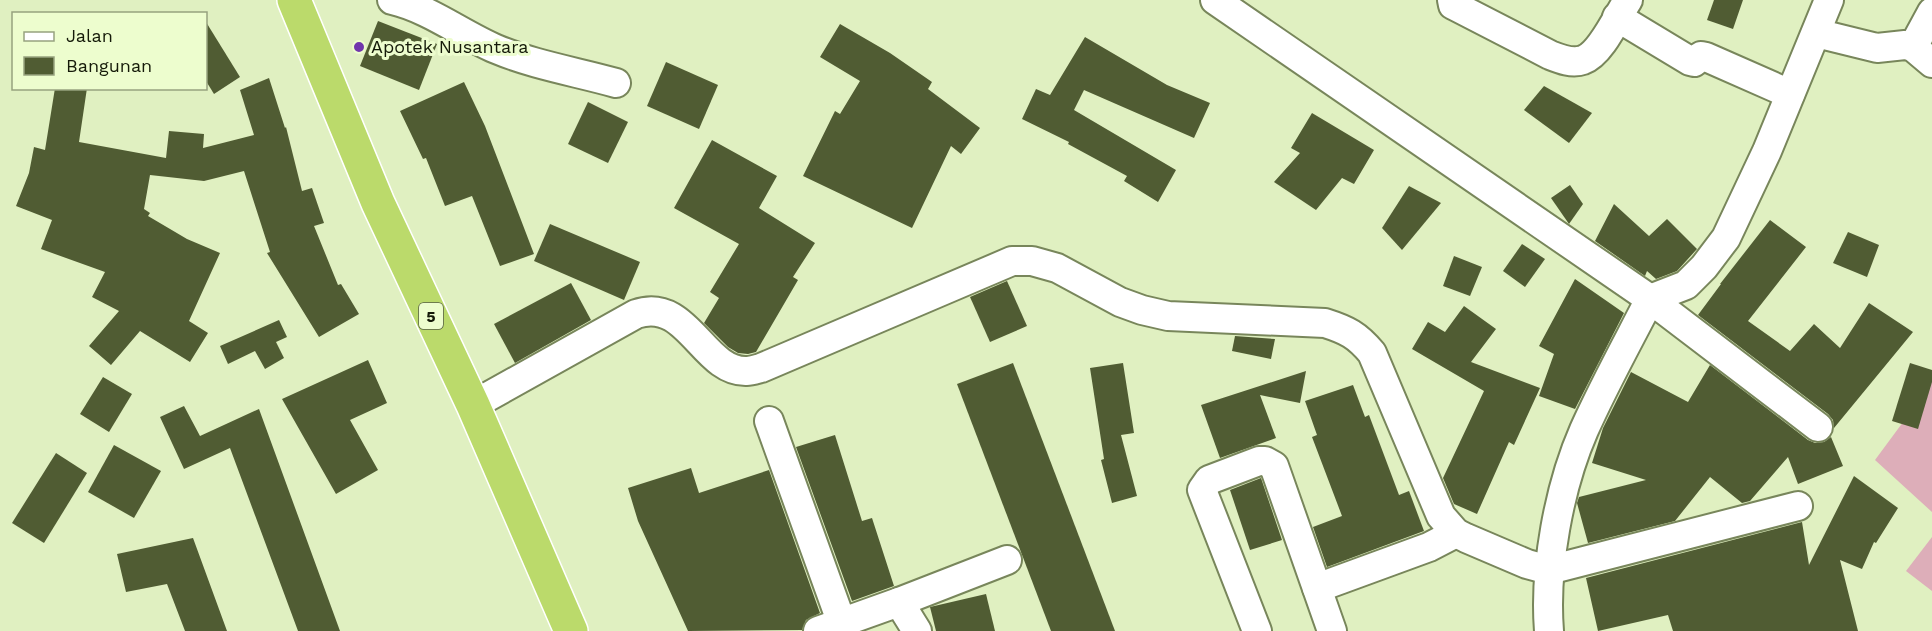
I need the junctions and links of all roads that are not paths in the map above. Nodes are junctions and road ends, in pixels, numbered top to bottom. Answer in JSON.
{"nodes":[{"id":1,"x":294,"y":0,"type":"edge"},
{"id":2,"x":392,"y":0,"type":"edge"},
{"id":3,"x":1215,"y":0,"type":"edge"},
{"id":4,"x":1452,"y":0,"type":"edge"},
{"id":5,"x":1829,"y":0,"type":"edge"},
{"id":6,"x":1246,"y":9,"type":"edge"},
{"id":7,"x":1623,"y":9,"type":"edge"},
{"id":8,"x":1932,"y":12,"type":"edge"},
{"id":9,"x":1816,"y":33,"type":"junction"},
{"id":10,"x":1922,"y":55,"type":"edge"},
{"id":11,"x":616,"y":83,"type":"dead end"},
{"id":12,"x":1790,"y":94,"type":"junction"},
{"id":13,"x":1650,"y":298,"type":"junction"},
{"id":14,"x":473,"y":405,"type":"junction"},
{"id":15,"x":769,"y":421,"type":"dead end"},
{"id":16,"x":1818,"y":428,"type":"dead end"},
{"id":17,"x":1798,"y":506,"type":"dead end"},
{"id":18,"x":1456,"y":533,"type":"junction"},
{"id":19,"x":1007,"y":560,"type":"dead end"},
{"id":20,"x":1549,"y":570,"type":"junction"},
{"id":21,"x":1317,"y":588,"type":"junction"},
{"id":22,"x":899,"y":602,"type":"junction"},
{"id":23,"x":829,"y":626,"type":"edge"},
{"id":24,"x":572,"y":631,"type":"edge"},
{"id":25,"x":917,"y":631,"type":"edge"},
{"id":26,"x":1257,"y":631,"type":"edge"},
{"id":27,"x":1332,"y":631,"type":"edge"},
{"id":28,"x":1550,"y":631,"type":"edge"}],
"edges":[{"from":1,"to":14,"type":"highway","number":"5"},
{"from":2,"to":11,"type":"street"},
{"from":3,"to":6,"type":"street"},
{"from":4,"to":7,"type":"street"},
{"from":5,"to":9,"type":"street"},
{"from":6,"to":13,"type":"street"},
{"from":7,"to":12,"type":"street"},
{"from":8,"to":10,"type":"street"},
{"from":9,"to":10,"type":"street"},
{"from":9,"to":12,"type":"street"},
{"from":12,"to":13,"type":"street"},
{"from":13,"to":16,"type":"street"},
{"from":13,"to":20,"type":"street"},
{"from":14,"to":18,"type":"street"},
{"from":14,"to":24,"type":"highway","number":"5"},
{"from":15,"to":23,"type":"street"},
{"from":17,"to":20,"type":"street"},
{"from":18,"to":20,"type":"street"},
{"from":18,"to":21,"type":"street"},
{"from":19,"to":22,"type":"street"},
{"from":20,"to":28,"type":"street"},
{"from":21,"to":26,"type":"street"},
{"from":21,"to":27,"type":"street"},
{"from":22,"to":23,"type":"street"},
{"from":22,"to":25,"type":"street"}]}
